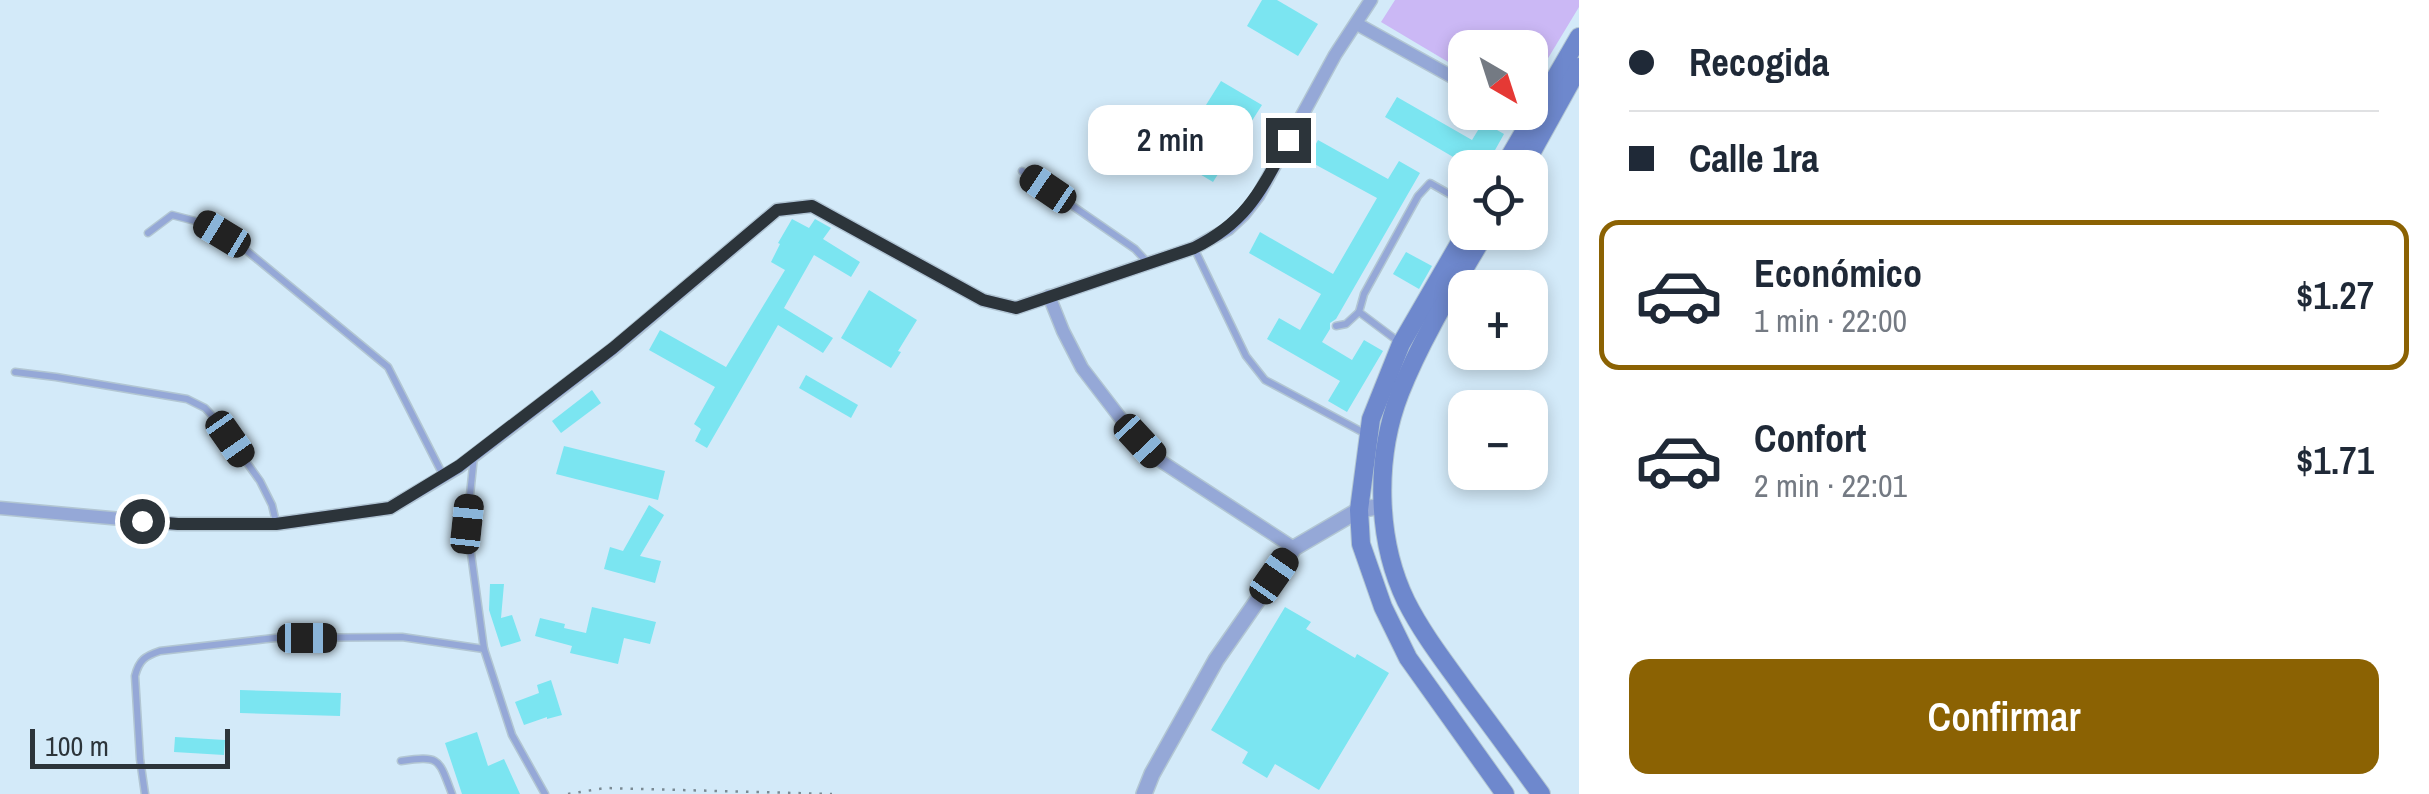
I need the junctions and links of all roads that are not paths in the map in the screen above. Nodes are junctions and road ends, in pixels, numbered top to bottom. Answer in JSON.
{"nodes":[{"id":1,"x":1371,"y":0,"type":"edge"},
{"id":2,"x":1357,"y":24,"type":"junction"},
{"id":3,"x":1579,"y":37,"type":"edge"},
{"id":4,"x":1579,"y":68,"type":"edge"},
{"id":5,"x":1448,"y":75,"type":"edge"},
{"id":6,"x":1548,"y":91,"type":"edge"},
{"id":7,"x":1548,"y":102,"type":"edge"},
{"id":8,"x":1022,"y":171,"type":"dead end"},
{"id":9,"x":1448,"y":193,"type":"edge"},
{"id":10,"x":148,"y":233,"type":"dead end"},
{"id":11,"x":1194,"y":248,"type":"junction"},
{"id":12,"x":1456,"y":250,"type":"edge"},
{"id":13,"x":1476,"y":250,"type":"edge"},
{"id":14,"x":1148,"y":264,"type":"junction"},
{"id":15,"x":1049,"y":296,"type":"junction"},
{"id":16,"x":1359,"y":312,"type":"junction"},
{"id":17,"x":1336,"y":326,"type":"dead end"},
{"id":18,"x":1401,"y":344,"type":"junction"},
{"id":19,"x":15,"y":372,"type":"dead end"},
{"id":20,"x":1368,"y":435,"type":"junction"},
{"id":21,"x":474,"y":455,"type":"junction"},
{"id":22,"x":444,"y":476,"type":"junction"},
{"id":23,"x":1382,"y":506,"type":"junction"},
{"id":24,"x":0,"y":508,"type":"edge"},
{"id":25,"x":1359,"y":510,"type":"junction"},
{"id":26,"x":276,"y":524,"type":"junction"},
{"id":27,"x":1294,"y":548,"type":"junction"},
{"id":28,"x":484,"y":649,"type":"junction"},
{"id":29,"x":401,"y":762,"type":"dead end"},
{"id":30,"x":146,"y":794,"type":"edge"},
{"id":31,"x":452,"y":794,"type":"edge"},
{"id":32,"x":545,"y":794,"type":"edge"},
{"id":33,"x":1144,"y":794,"type":"edge"},
{"id":34,"x":1506,"y":794,"type":"edge"},
{"id":35,"x":1540,"y":794,"type":"edge"}],
"edges":[{"from":1,"to":2,"type":"street"},
{"from":2,"to":5,"type":"street"},
{"from":2,"to":11,"type":"street"},
{"from":3,"to":6,"type":"main road"},
{"from":4,"to":7,"type":"main road"},
{"from":8,"to":14,"type":"lane"},
{"from":9,"to":16,"type":"lane"},
{"from":10,"to":22,"type":"lane"},
{"from":11,"to":14,"type":"street"},
{"from":11,"to":20,"type":"lane"},
{"from":12,"to":18,"type":"main road"},
{"from":13,"to":23,"type":"main road"},
{"from":14,"to":15,"type":"street"},
{"from":15,"to":21,"type":"street"},
{"from":15,"to":27,"type":"street"},
{"from":16,"to":17,"type":"lane"},
{"from":16,"to":18,"type":"lane"},
{"from":18,"to":20,"type":"main road"},
{"from":19,"to":26,"type":"lane"},
{"from":20,"to":25,"type":"main road"},
{"from":21,"to":22,"type":"street"},
{"from":21,"to":28,"type":"lane"},
{"from":22,"to":26,"type":"street"},
{"from":23,"to":25,"type":"street"},
{"from":23,"to":35,"type":"main road"},
{"from":24,"to":26,"type":"street"},
{"from":25,"to":27,"type":"street"},
{"from":25,"to":34,"type":"main road"},
{"from":27,"to":33,"type":"street"},
{"from":28,"to":30,"type":"lane"},
{"from":28,"to":32,"type":"lane"},
{"from":29,"to":31,"type":"lane"}]}
